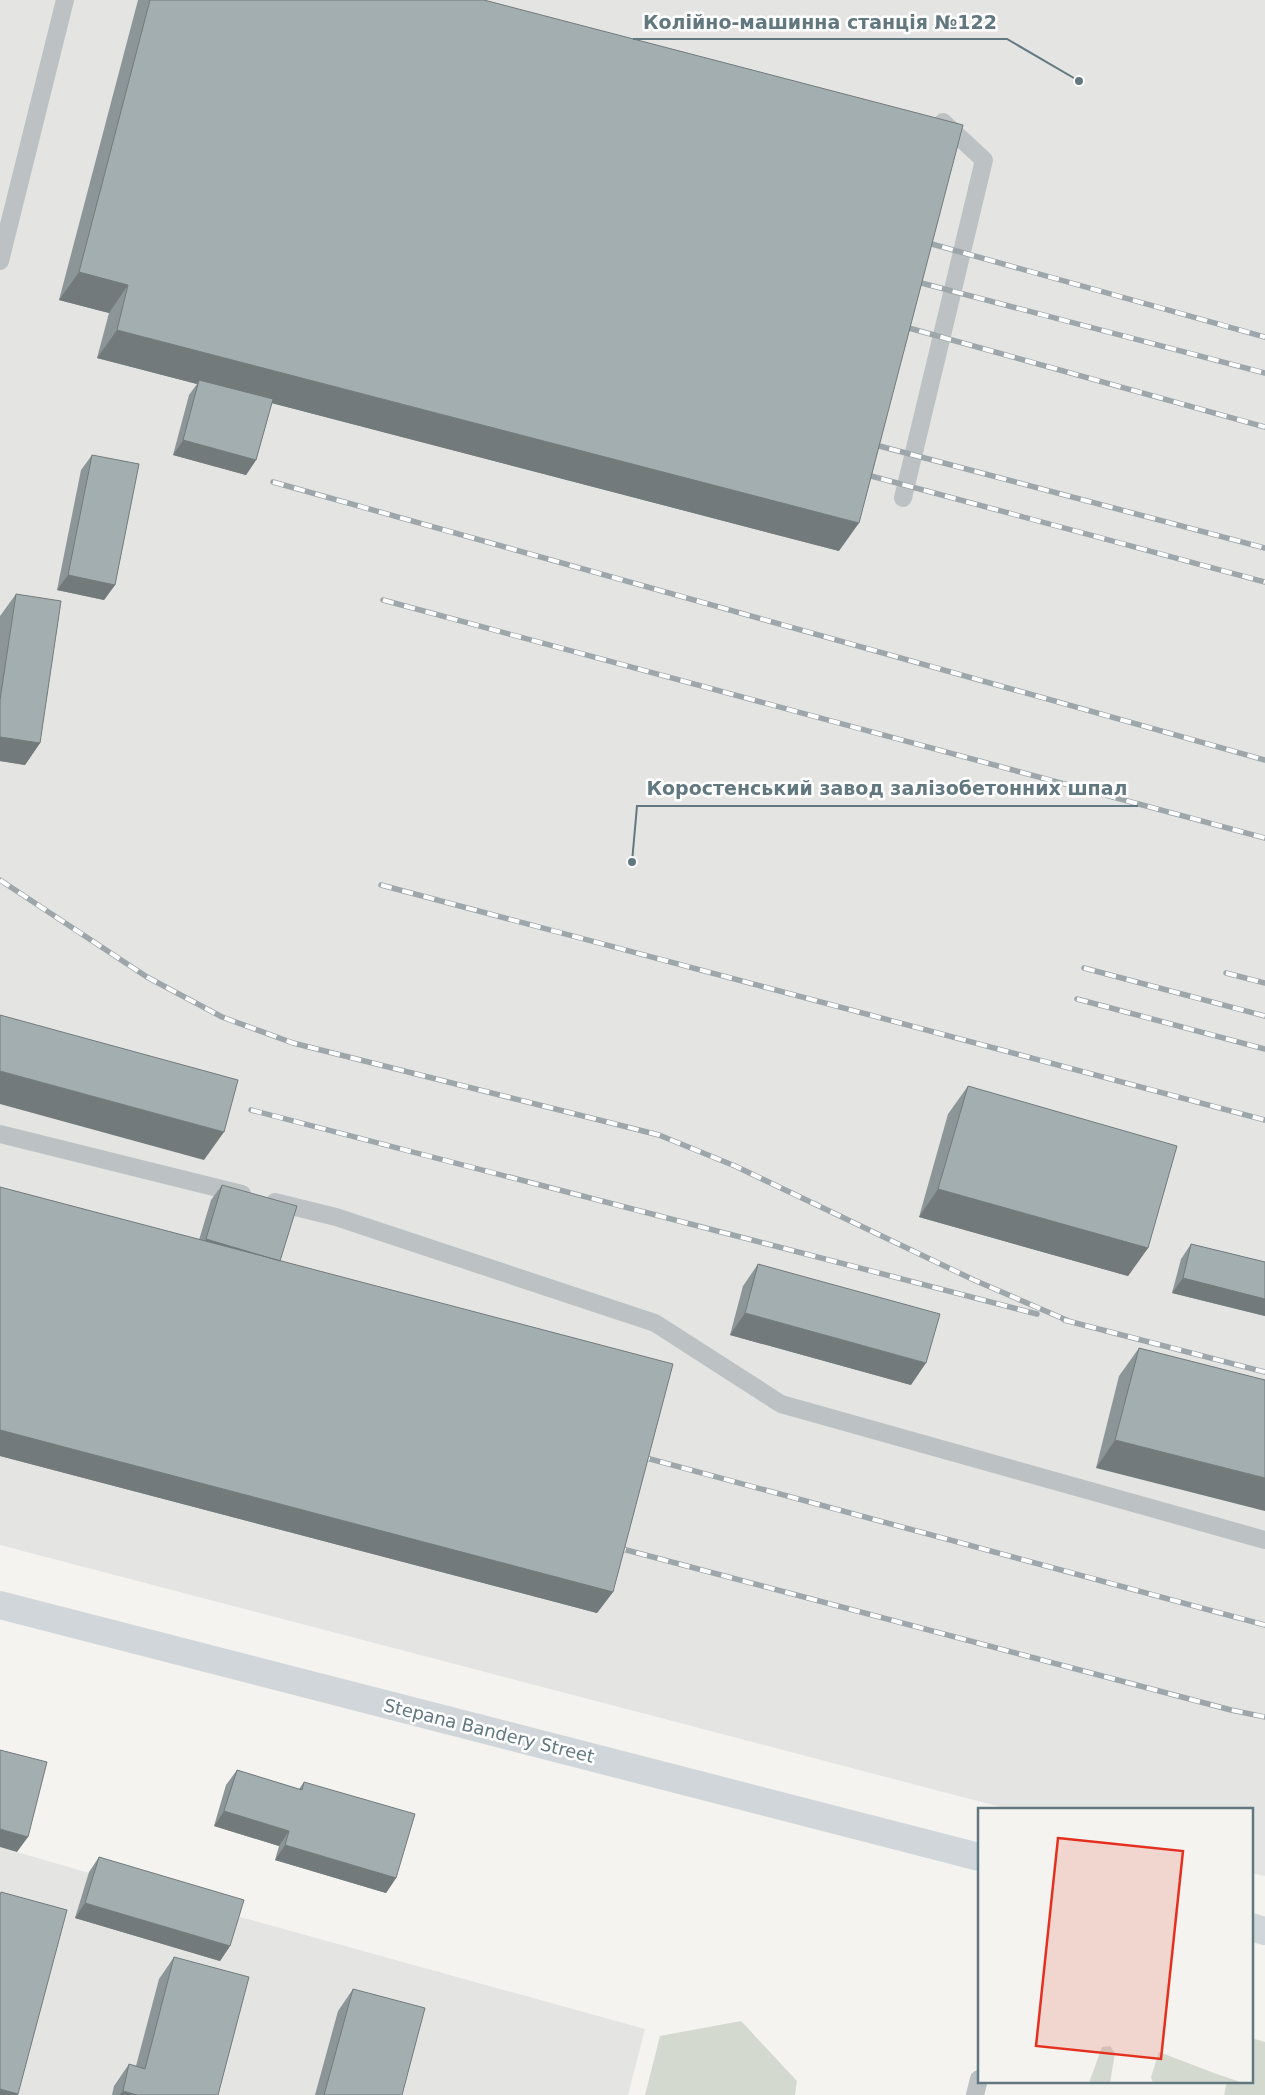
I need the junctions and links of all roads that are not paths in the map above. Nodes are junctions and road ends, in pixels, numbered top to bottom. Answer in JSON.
{"nodes":[{"id":1,"x":65,"y":0,"type":"edge"},
{"id":2,"x":924,"y":117,"type":"edge"},
{"id":3,"x":0,"y":261,"type":"edge"},
{"id":4,"x":903,"y":498,"type":"dead end"},
{"id":5,"x":0,"y":1134,"type":"edge"},
{"id":6,"x":1265,"y":1540,"type":"edge"},
{"id":7,"x":0,"y":1605,"type":"edge"},
{"id":8,"x":978,"y":1857,"type":"edge"},
{"id":9,"x":1252,"y":1927,"type":"edge"},
{"id":10,"x":1265,"y":1931,"type":"edge"},
{"id":11,"x":978,"y":2082,"type":"edge"},
{"id":12,"x":975,"y":2095,"type":"edge"}],
"edges":[{"from":1,"to":3,"type":"lane"},
{"from":2,"to":4,"type":"lane"},
{"from":5,"to":6,"type":"lane"},
{"from":7,"to":8,"type":"street","name":"Stepana Bandery Street"},
{"from":9,"to":10,"type":"street"},
{"from":11,"to":12,"type":"lane"}]}
